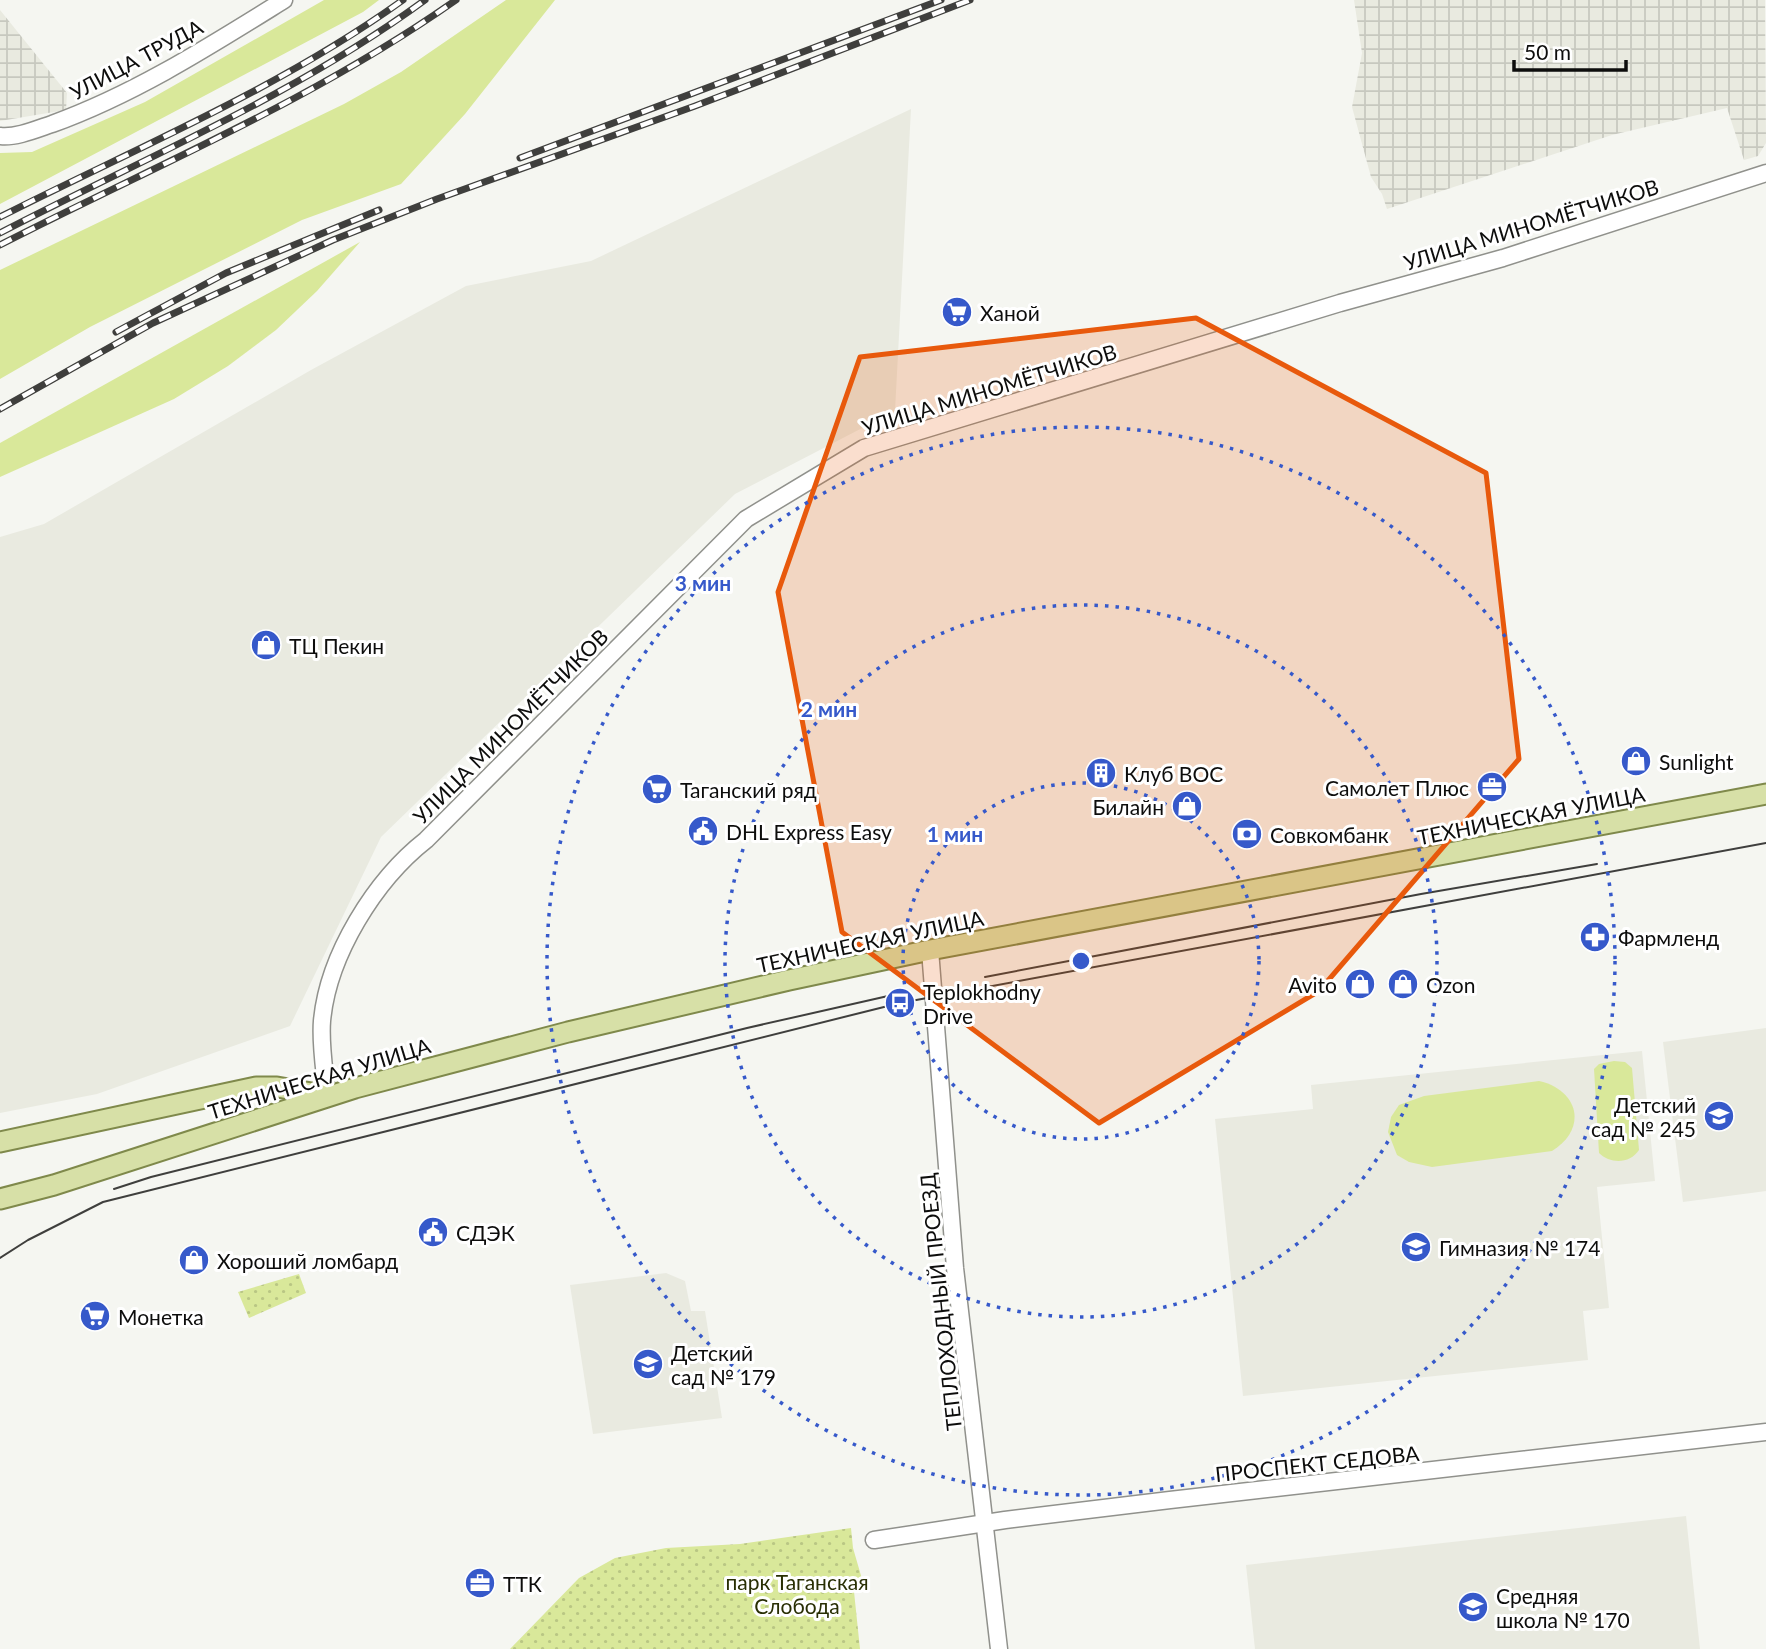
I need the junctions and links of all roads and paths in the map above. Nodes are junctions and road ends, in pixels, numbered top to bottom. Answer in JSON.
{"nodes":[{"id":1,"x":284,"y":0,"type":"edge"},
{"id":2,"x":0,"y":136,"type":"edge"},
{"id":3,"x":1766,"y":173,"type":"edge"},
{"id":4,"x":1766,"y":794,"type":"edge"},
{"id":5,"x":930,"y":950,"type":"junction"},
{"id":6,"x":327,"y":1096,"type":"junction"},
{"id":7,"x":0,"y":1142,"type":"edge"},
{"id":8,"x":0,"y":1199,"type":"edge"},
{"id":9,"x":1766,"y":1432,"type":"edge"},
{"id":10,"x":985,"y":1523,"type":"junction"},
{"id":11,"x":874,"y":1540,"type":"dead end"},
{"id":12,"x":999,"y":1649,"type":"edge"}],
"edges":[{"from":1,"to":2,"type":"street","name":"УЛИЦА ТРУДА"},
{"from":3,"to":6,"type":"street","name":"УЛИЦА МИНОМЁТЧИКОВ"},
{"from":4,"to":5,"type":"main road","name":"ТЕХНИЧЕСКАЯ УЛИЦА"},
{"from":5,"to":6,"type":"main road","name":"ТЕХНИЧЕСКАЯ УЛИЦА"},
{"from":5,"to":10,"type":"street","name":"ТЕПЛОХОДНЫЙ ПРОЕЗД"},
{"from":6,"to":7,"type":"main road"},
{"from":6,"to":8,"type":"main road","name":"ТЕХНИЧЕСКАЯ УЛИЦА"},
{"from":9,"to":10,"type":"street","name":"ПРОСПЕКТ СЕДОВА"},
{"from":10,"to":11,"type":"street","name":"ПРОСПЕКТ СЕДОВА"},
{"from":10,"to":12,"type":"street","name":"ТЕПЛОХОДНЫЙ ПРОЕЗД"}]}
